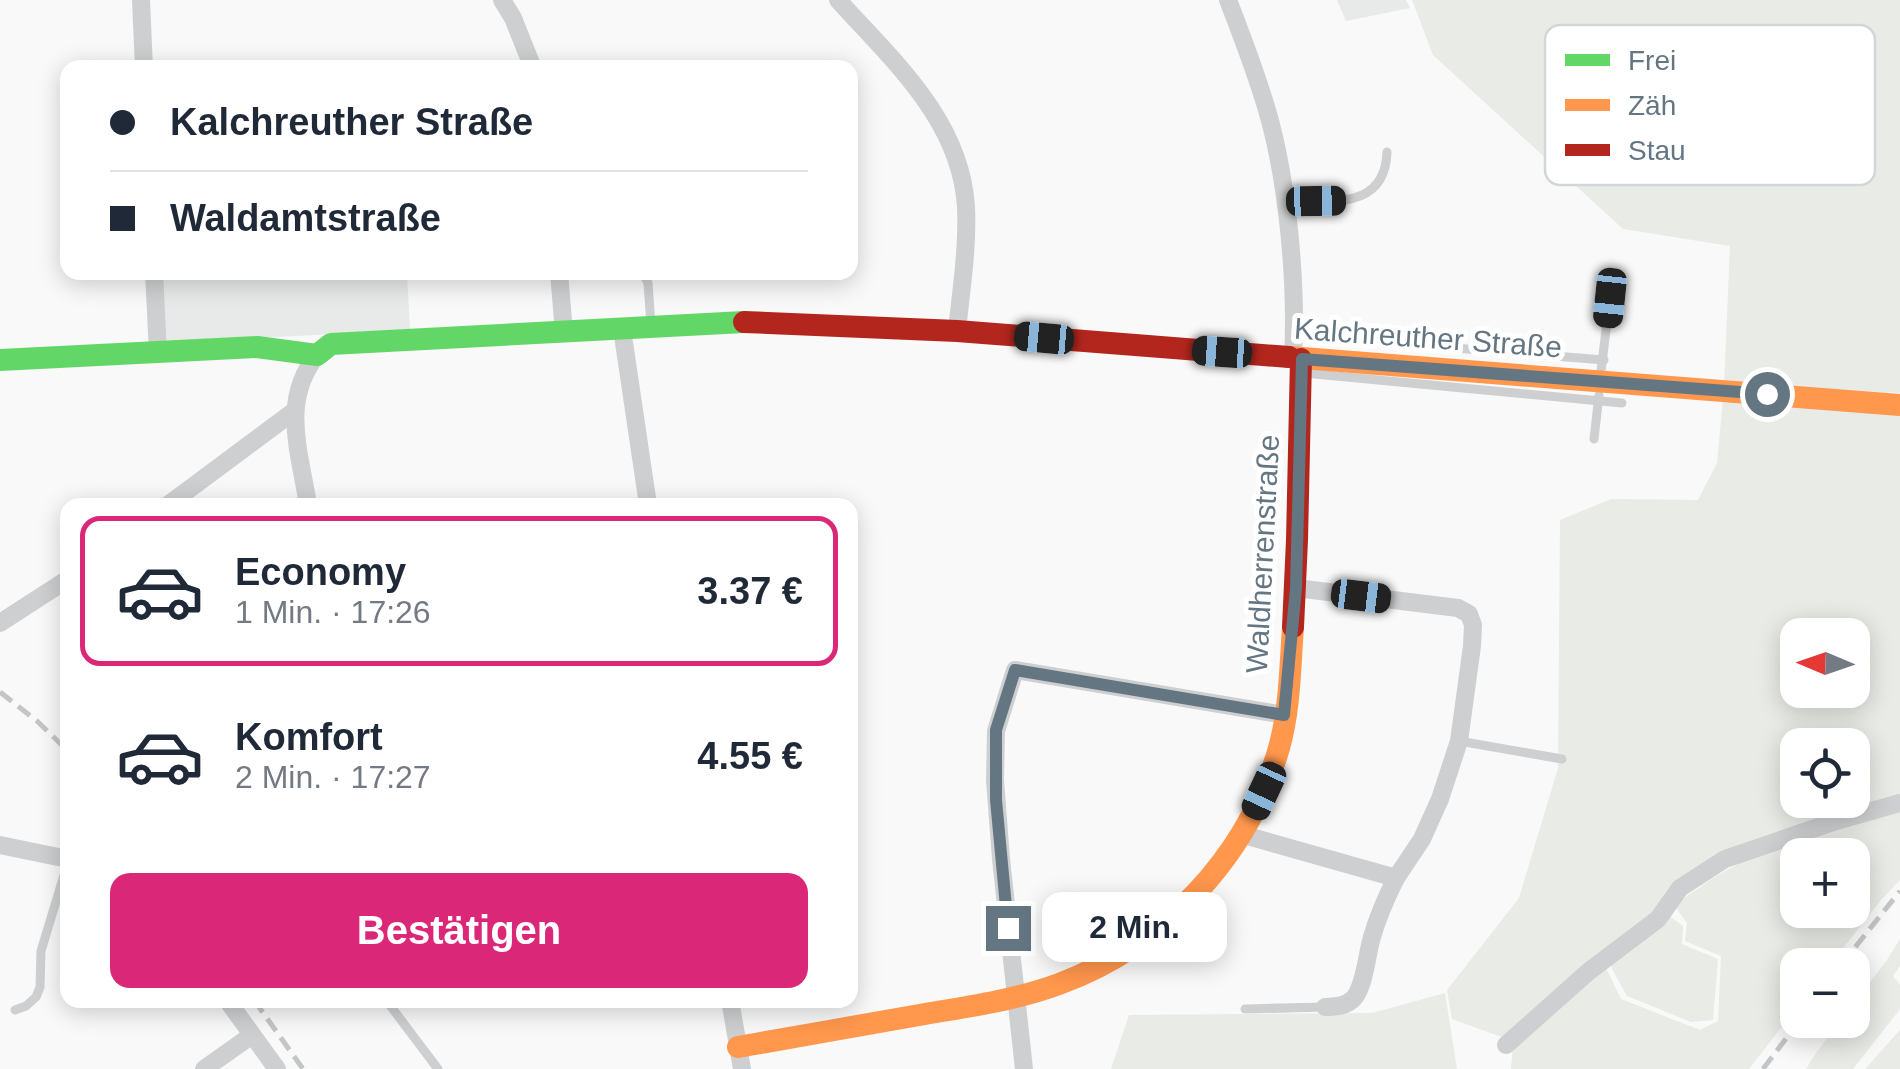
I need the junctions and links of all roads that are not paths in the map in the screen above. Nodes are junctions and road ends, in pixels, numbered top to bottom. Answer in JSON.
{"nodes":[{"id":1,"x":141,"y":0,"type":"edge"},
{"id":2,"x":502,"y":0,"type":"edge"},
{"id":3,"x":838,"y":0,"type":"edge"},
{"id":4,"x":1228,"y":0,"type":"edge"},
{"id":5,"x":144,"y":60,"type":"edge"},
{"id":6,"x":530,"y":60,"type":"edge"},
{"id":7,"x":1387,"y":152,"type":"dead end"},
{"id":8,"x":1284,"y":202,"type":"junction"},
{"id":9,"x":154,"y":280,"type":"edge"},
{"id":10,"x":560,"y":280,"type":"edge"},
{"id":11,"x":646,"y":280,"type":"edge"},
{"id":12,"x":1610,"y":298,"type":"dead end"},
{"id":13,"x":652,"y":328,"type":"junction"},
{"id":14,"x":622,"y":329,"type":"junction"},
{"id":15,"x":957,"y":331,"type":"junction"},
{"id":16,"x":564,"y":333,"type":"junction"},
{"id":17,"x":158,"y":352,"type":"junction"},
{"id":18,"x":317,"y":355,"type":"junction"},
{"id":19,"x":1297,"y":356,"type":"junction"},
{"id":20,"x":0,"y":360,"type":"edge"},
{"id":21,"x":1600,"y":381,"type":"junction"},
{"id":22,"x":1622,"y":403,"type":"dead end"},
{"id":23,"x":1900,"y":405,"type":"edge"},
{"id":24,"x":293,"y":412,"type":"junction"},
{"id":25,"x":1594,"y":438,"type":"dead end"},
{"id":26,"x":177,"y":498,"type":"edge"},
{"id":27,"x":307,"y":498,"type":"edge"},
{"id":28,"x":647,"y":498,"type":"edge"},
{"id":29,"x":60,"y":584,"type":"edge"},
{"id":30,"x":1296,"y":588,"type":"junction"},
{"id":31,"x":2,"y":618,"type":"edge"},
{"id":32,"x":1284,"y":715,"type":"junction"},
{"id":33,"x":1459,"y":741,"type":"junction"},
{"id":34,"x":1562,"y":759,"type":"dead end"},
{"id":35,"x":1900,"y":803,"type":"edge"},
{"id":36,"x":1244,"y":834,"type":"junction"},
{"id":37,"x":0,"y":845,"type":"edge"},
{"id":38,"x":60,"y":859,"type":"edge"},
{"id":39,"x":1396,"y":878,"type":"junction"},
{"id":40,"x":60,"y":888,"type":"edge"},
{"id":41,"x":1016,"y":998,"type":"junction"},
{"id":42,"x":1326,"y":1007,"type":"joint"},
{"id":43,"x":232,"y":1008,"type":"edge"},
{"id":44,"x":392,"y":1008,"type":"edge"},
{"id":45,"x":731,"y":1008,"type":"edge"},
{"id":46,"x":1245,"y":1009,"type":"dead end"},
{"id":47,"x":15,"y":1010,"type":"dead end"},
{"id":48,"x":252,"y":1035,"type":"junction"},
{"id":49,"x":1506,"y":1044,"type":"dead end"},
{"id":50,"x":740,"y":1058,"type":"edge"},
{"id":51,"x":204,"y":1069,"type":"edge"},
{"id":52,"x":277,"y":1069,"type":"edge"},
{"id":53,"x":438,"y":1069,"type":"edge"},
{"id":54,"x":1024,"y":1069,"type":"edge"}],
"edges":[{"from":1,"to":5,"type":"street"},
{"from":2,"to":6,"type":"street"},
{"from":3,"to":15,"type":"street"},
{"from":4,"to":8,"type":"street"},
{"from":7,"to":8,"type":"lane"},
{"from":8,"to":19,"type":"street"},
{"from":9,"to":17,"type":"street"},
{"from":10,"to":16,"type":"street"},
{"from":11,"to":13,"type":"lane"},
{"from":12,"to":21,"type":"lane"},
{"from":13,"to":14,"type":"street","name":"Kalchreuther Straße"},
{"from":13,"to":15,"type":"street","name":"Kalchreuther Straße"},
{"from":14,"to":16,"type":"street","name":"Kalchreuther Straße"},
{"from":14,"to":28,"type":"street"},
{"from":15,"to":19,"type":"street","name":"Kalchreuther Straße"},
{"from":16,"to":18,"type":"street","name":"Kalchreuther Straße"},
{"from":17,"to":18,"type":"street"},
{"from":17,"to":20,"type":"street"},
{"from":18,"to":24,"type":"street"},
{"from":19,"to":21,"type":"street","name":"Kalchreuther Straße"},
{"from":19,"to":30,"type":"street","name":"Waldherrenstraße"},
{"from":21,"to":22,"type":"lane"},
{"from":21,"to":23,"type":"street","name":"Kalchreuther Straße"},
{"from":21,"to":25,"type":"lane"},
{"from":24,"to":26,"type":"street"},
{"from":24,"to":27,"type":"street"},
{"from":29,"to":31,"type":"street"},
{"from":30,"to":32,"type":"street","name":"Waldherrenstraße"},
{"from":30,"to":33,"type":"street"},
{"from":32,"to":36,"type":"street","name":"Waldherrenstraße"},
{"from":32,"to":41,"type":"street"},
{"from":33,"to":34,"type":"lane"},
{"from":33,"to":39,"type":"street"},
{"from":35,"to":49,"type":"street"},
{"from":36,"to":39,"type":"street"},
{"from":36,"to":41,"type":"street","name":"Waldherrenstraße"},
{"from":37,"to":38,"type":"street"},
{"from":39,"to":42,"type":"street"},
{"from":40,"to":47,"type":"lane"},
{"from":41,"to":50,"type":"street","name":"Waldherrenstraße"},
{"from":41,"to":54,"type":"street"},
{"from":42,"to":46,"type":"lane"},
{"from":43,"to":48,"type":"street"},
{"from":44,"to":53,"type":"lane"},
{"from":45,"to":50,"type":"street"},
{"from":48,"to":51,"type":"street"},
{"from":48,"to":52,"type":"street"}]}
